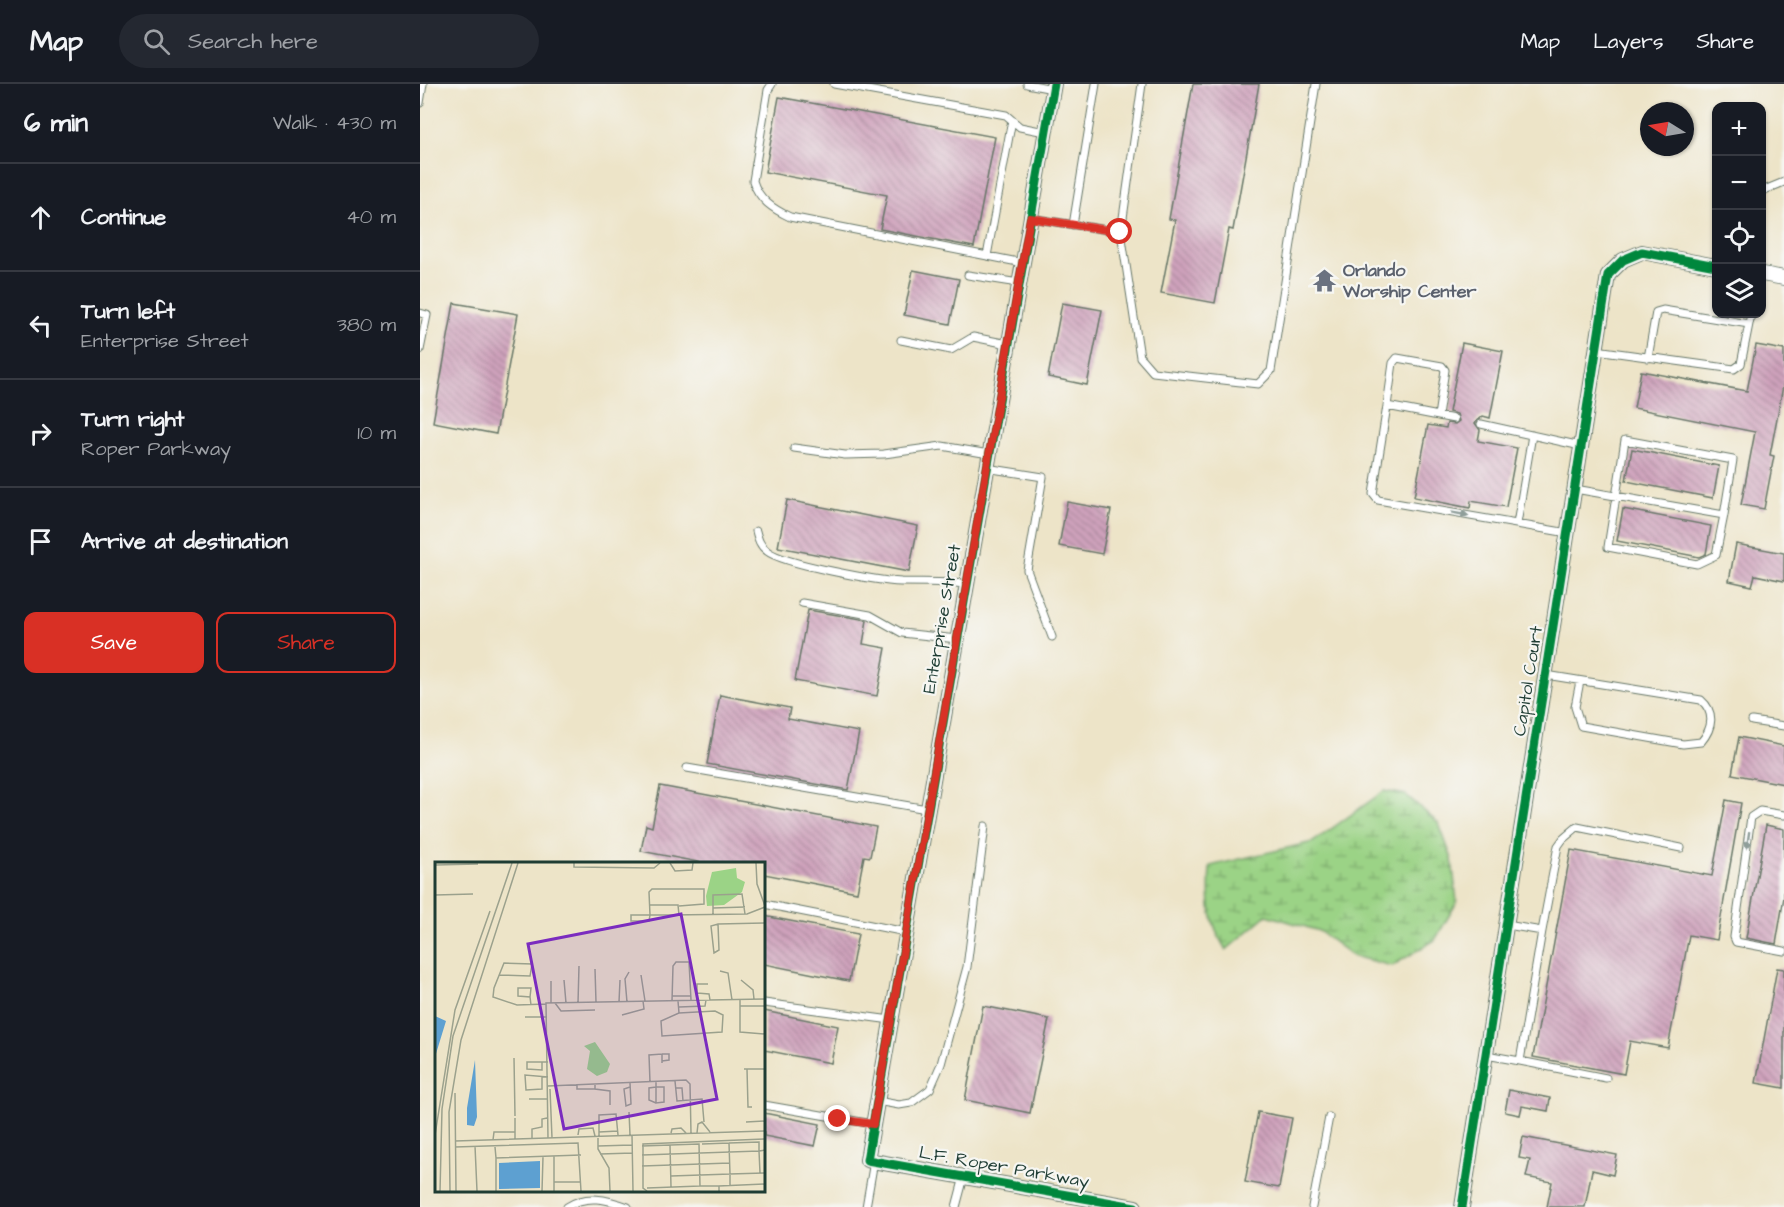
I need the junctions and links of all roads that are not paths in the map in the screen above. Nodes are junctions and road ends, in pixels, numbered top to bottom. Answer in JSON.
{"nodes":[{"id":1,"x":423,"y":84,"type":"edge"},
{"id":2,"x":772,"y":84,"type":"edge"},
{"id":3,"x":834,"y":84,"type":"edge"},
{"id":4,"x":1027,"y":84,"type":"edge"},
{"id":5,"x":1096,"y":84,"type":"edge"},
{"id":6,"x":1142,"y":84,"type":"edge"},
{"id":7,"x":1316,"y":84,"type":"edge"},
{"id":8,"x":1054,"y":86,"type":"edge"},
{"id":9,"x":420,"y":99,"type":"edge"},
{"id":10,"x":1012,"y":120,"type":"junction"},
{"id":11,"x":1046,"y":132,"type":"junction"},
{"id":12,"x":1784,"y":182,"type":"edge"},
{"id":13,"x":1766,"y":189,"type":"edge"},
{"id":14,"x":1030,"y":218,"type":"junction"},
{"id":15,"x":1073,"y":225,"type":"junction"},
{"id":16,"x":1120,"y":232,"type":"junction"},
{"id":17,"x":987,"y":256,"type":"junction"},
{"id":18,"x":1023,"y":263,"type":"junction"},
{"id":19,"x":1712,"y":265,"type":"edge"},
{"id":20,"x":968,"y":275,"type":"dead end"},
{"id":21,"x":1766,"y":275,"type":"edge"},
{"id":22,"x":1784,"y":278,"type":"edge"},
{"id":23,"x":1019,"y":283,"type":"junction"},
{"id":24,"x":420,"y":314,"type":"edge"},
{"id":25,"x":1750,"y":318,"type":"edge"},
{"id":26,"x":1749,"y":324,"type":"junction"},
{"id":27,"x":901,"y":340,"type":"dead end"},
{"id":28,"x":1008,"y":344,"type":"junction"},
{"id":29,"x":420,"y":350,"type":"edge"},
{"id":30,"x":1596,"y":350,"type":"junction"},
{"id":31,"x":1648,"y":358,"type":"junction"},
{"id":32,"x":1387,"y":406,"type":"junction"},
{"id":33,"x":1438,"y":416,"type":"junction"},
{"id":34,"x":1454,"y":419,"type":"dead end"},
{"id":35,"x":1482,"y":424,"type":"dead end"},
{"id":36,"x":1532,"y":435,"type":"junction"},
{"id":37,"x":1581,"y":446,"type":"junction"},
{"id":38,"x":794,"y":448,"type":"dead end"},
{"id":39,"x":989,"y":454,"type":"junction"},
{"id":40,"x":986,"y":468,"type":"junction"},
{"id":41,"x":1575,"y":489,"type":"junction"},
{"id":42,"x":1615,"y":496,"type":"junction"},
{"id":43,"x":1724,"y":515,"type":"junction"},
{"id":44,"x":1516,"y":524,"type":"junction"},
{"id":45,"x":756,"y":531,"type":"dead end"},
{"id":46,"x":1568,"y":533,"type":"junction"},
{"id":47,"x":966,"y":584,"type":"junction"},
{"id":48,"x":802,"y":603,"type":"dead end"},
{"id":49,"x":1052,"y":637,"type":"dead end"},
{"id":50,"x":957,"y":639,"type":"junction"},
{"id":51,"x":1546,"y":675,"type":"junction"},
{"id":52,"x":1580,"y":681,"type":"junction"},
{"id":53,"x":1752,"y":721,"type":"dead end"},
{"id":54,"x":1784,"y":726,"type":"edge"},
{"id":55,"x":687,"y":768,"type":"dead end"},
{"id":56,"x":927,"y":809,"type":"junction"},
{"id":57,"x":1784,"y":815,"type":"edge"},
{"id":58,"x":985,"y":826,"type":"dead end"},
{"id":59,"x":1681,"y":848,"type":"dead end"},
{"id":60,"x":765,"y":904,"type":"edge"},
{"id":61,"x":1507,"y":925,"type":"junction"},
{"id":62,"x":906,"y":932,"type":"junction"},
{"id":63,"x":1542,"y":932,"type":"junction"},
{"id":64,"x":1784,"y":951,"type":"edge"},
{"id":65,"x":765,"y":1004,"type":"edge"},
{"id":66,"x":891,"y":1020,"type":"junction"},
{"id":67,"x":1486,"y":1055,"type":"junction"},
{"id":68,"x":1520,"y":1061,"type":"junction"},
{"id":69,"x":1606,"y":1078,"type":"dead end"},
{"id":70,"x":877,"y":1101,"type":"junction"},
{"id":71,"x":765,"y":1105,"type":"edge"},
{"id":72,"x":1329,"y":1117,"type":"dead end"},
{"id":73,"x":873,"y":1124,"type":"junction"},
{"id":74,"x":870,"y":1161,"type":"junction"},
{"id":75,"x":964,"y":1177,"type":"junction"},
{"id":76,"x":1113,"y":1205,"type":"edge"},
{"id":77,"x":567,"y":1207,"type":"edge"},
{"id":78,"x":628,"y":1207,"type":"edge"},
{"id":79,"x":866,"y":1207,"type":"edge"},
{"id":80,"x":957,"y":1207,"type":"edge"},
{"id":81,"x":1135,"y":1207,"type":"edge"},
{"id":82,"x":1312,"y":1207,"type":"edge"},
{"id":83,"x":1462,"y":1207,"type":"edge"}],
"edges":[{"from":1,"to":9,"type":"lane"},
{"from":2,"to":17,"type":"lane"},
{"from":3,"to":10,"type":"lane"},
{"from":4,"to":8,"type":"lane"},
{"from":5,"to":15,"type":"lane"},
{"from":6,"to":16,"type":"lane"},
{"from":7,"to":16,"type":"lane"},
{"from":8,"to":11,"type":"street","name":"Enterprise Street"},
{"from":10,"to":11,"type":"lane"},
{"from":10,"to":17,"type":"lane"},
{"from":11,"to":14,"type":"street","name":"Enterprise Street"},
{"from":12,"to":13,"type":"lane"},
{"from":14,"to":15,"type":"lane"},
{"from":14,"to":18,"type":"street","name":"Enterprise Street"},
{"from":15,"to":16,"type":"lane"},
{"from":17,"to":18,"type":"lane"},
{"from":18,"to":23,"type":"street","name":"Enterprise Street"},
{"from":19,"to":30,"type":"street","name":"Capitol Court"},
{"from":20,"to":23,"type":"lane"},
{"from":21,"to":22,"type":"street"},
{"from":23,"to":28,"type":"street","name":"Enterprise Street"},
{"from":24,"to":29,"type":"lane"},
{"from":25,"to":26,"type":"lane"},
{"from":26,"to":31,"type":"lane"},
{"from":26,"to":31,"type":"lane"},
{"from":27,"to":28,"type":"lane"},
{"from":28,"to":39,"type":"street","name":"Enterprise Street"},
{"from":30,"to":31,"type":"lane"},
{"from":30,"to":37,"type":"street","name":"Capitol Court"},
{"from":32,"to":33,"type":"lane"},
{"from":32,"to":33,"type":"lane"},
{"from":32,"to":44,"type":"lane","one_way":true},
{"from":33,"to":34,"type":"lane"},
{"from":35,"to":36,"type":"lane"},
{"from":36,"to":37,"type":"lane"},
{"from":36,"to":44,"type":"lane"},
{"from":37,"to":41,"type":"street","name":"Capitol Court"},
{"from":38,"to":39,"type":"lane"},
{"from":39,"to":40,"type":"street","name":"Enterprise Street"},
{"from":40,"to":47,"type":"street","name":"Enterprise Street"},
{"from":40,"to":49,"type":"lane"},
{"from":41,"to":42,"type":"lane"},
{"from":41,"to":46,"type":"street","name":"Capitol Court"},
{"from":42,"to":43,"type":"lane"},
{"from":42,"to":43,"type":"lane"},
{"from":42,"to":43,"type":"lane"},
{"from":44,"to":46,"type":"lane"},
{"from":45,"to":47,"type":"lane"},
{"from":46,"to":51,"type":"street","name":"Capitol Court"},
{"from":47,"to":50,"type":"street","name":"Enterprise Street"},
{"from":48,"to":50,"type":"lane"},
{"from":50,"to":56,"type":"street","name":"Enterprise Street"},
{"from":51,"to":52,"type":"lane"},
{"from":51,"to":61,"type":"street","name":"Capitol Court"},
{"from":52,"to":52,"type":"lane"},
{"from":53,"to":54,"type":"lane"},
{"from":55,"to":56,"type":"lane"},
{"from":56,"to":62,"type":"street","name":"Enterprise Street"},
{"from":57,"to":64,"type":"lane","one_way":true},
{"from":58,"to":70,"type":"lane"},
{"from":59,"to":63,"type":"lane"},
{"from":60,"to":62,"type":"lane"},
{"from":61,"to":63,"type":"lane"},
{"from":61,"to":67,"type":"street","name":"Capitol Court"},
{"from":62,"to":66,"type":"street","name":"Enterprise Street"},
{"from":63,"to":68,"type":"lane"},
{"from":65,"to":66,"type":"lane"},
{"from":66,"to":70,"type":"street","name":"Enterprise Street"},
{"from":67,"to":68,"type":"lane"},
{"from":67,"to":83,"type":"street","name":"Capitol Court"},
{"from":68,"to":69,"type":"lane"},
{"from":70,"to":73,"type":"street","name":"Enterprise Street"},
{"from":71,"to":73,"type":"lane"},
{"from":72,"to":82,"type":"lane"},
{"from":73,"to":74,"type":"street","name":"Enterprise Street"},
{"from":74,"to":75,"type":"street","name":"L.F. Roper Parkway"},
{"from":74,"to":79,"type":"lane"},
{"from":75,"to":76,"type":"street","name":"L.F. Roper Parkway"},
{"from":75,"to":80,"type":"lane"},
{"from":76,"to":81,"type":"street","name":"L.F. Roper Parkway"},
{"from":77,"to":78,"type":"lane"}]}
